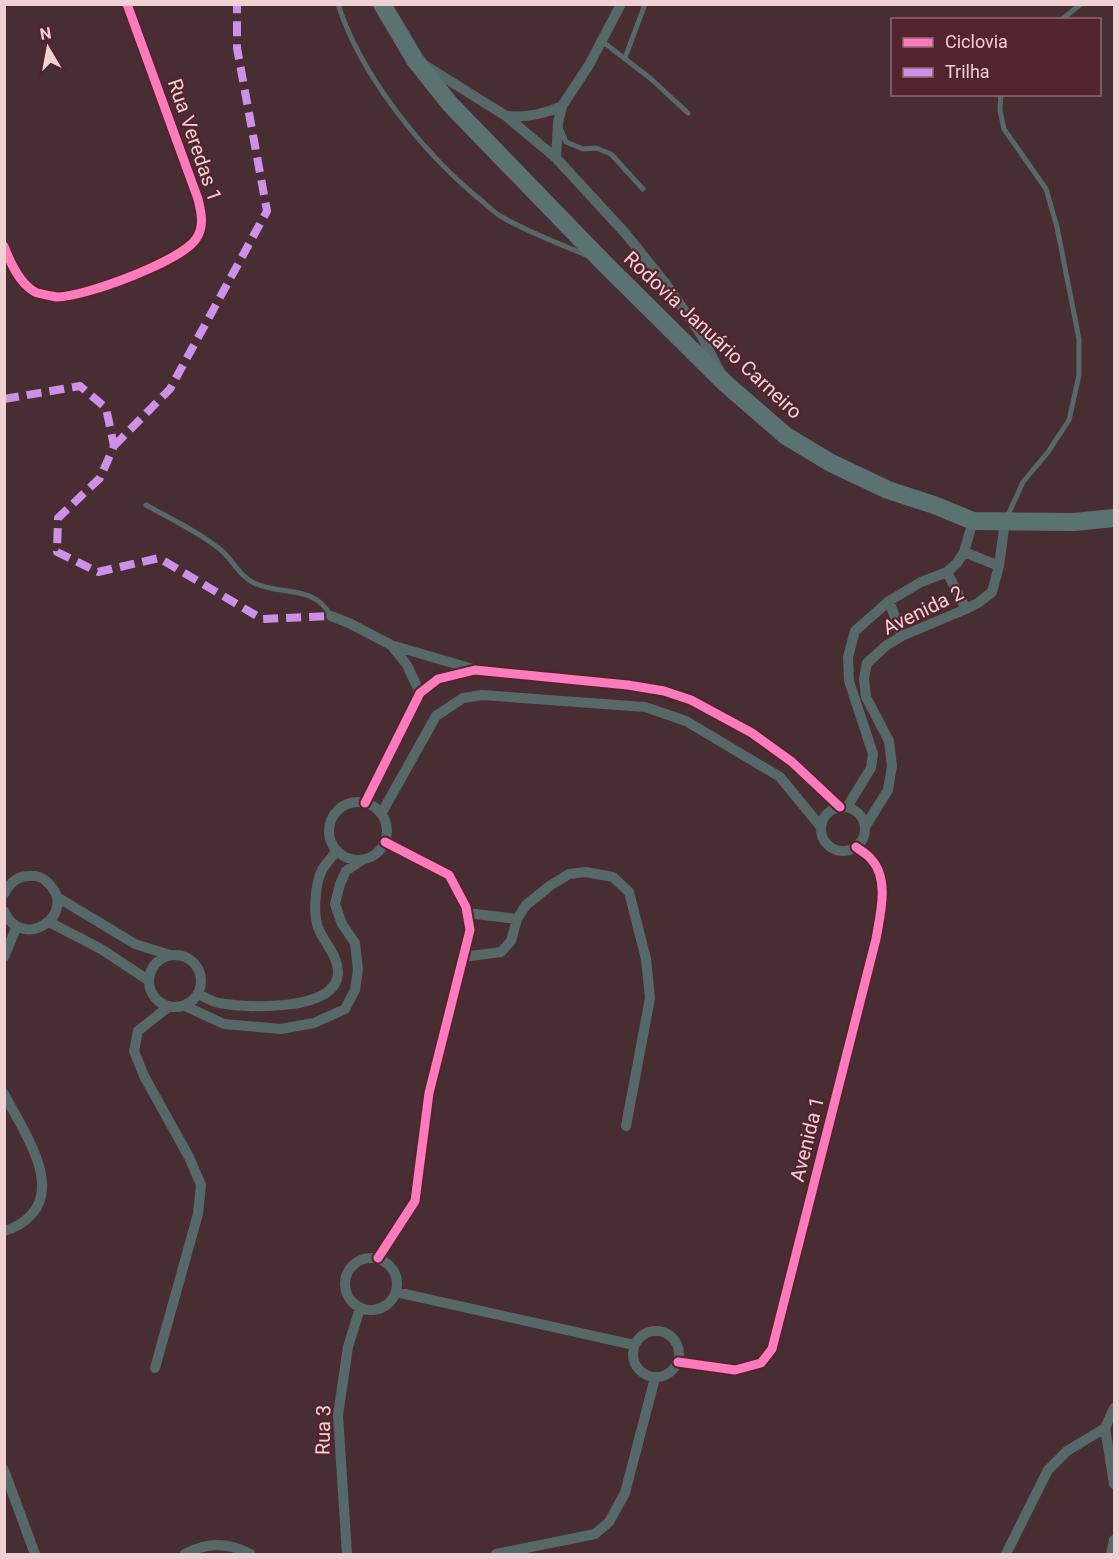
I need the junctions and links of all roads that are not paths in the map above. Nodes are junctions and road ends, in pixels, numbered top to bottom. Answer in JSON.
{"nodes":[{"id":1,"x":128,"y":4,"type":"edge"},
{"id":2,"x":338,"y":4,"type":"edge"},
{"id":3,"x":382,"y":4,"type":"edge"},
{"id":4,"x":621,"y":4,"type":"edge"},
{"id":5,"x":645,"y":4,"type":"edge"},
{"id":6,"x":1081,"y":4,"type":"edge"},
{"id":7,"x":1064,"y":18,"type":"edge"},
{"id":8,"x":603,"y":42,"type":"junction"},
{"id":9,"x":625,"y":58,"type":"junction"},
{"id":10,"x":415,"y":60,"type":"junction"},
{"id":11,"x":1001,"y":96,"type":"edge"},
{"id":12,"x":562,"y":106,"type":"junction"},
{"id":13,"x":688,"y":113,"type":"dead end"},
{"id":14,"x":506,"y":116,"type":"junction"},
{"id":15,"x":558,"y":123,"type":"junction"},
{"id":16,"x":556,"y":158,"type":"junction"},
{"id":17,"x":643,"y":189,"type":"dead end"},
{"id":18,"x":4,"y":246,"type":"edge"},
{"id":19,"x":604,"y":263,"type":"junction"},
{"id":20,"x":726,"y":384,"type":"junction"},
{"id":21,"x":146,"y":505,"type":"dead end"},
{"id":22,"x":1114,"y":518,"type":"edge"},
{"id":23,"x":973,"y":521,"type":"junction"},
{"id":24,"x":1005,"y":521,"type":"junction"},
{"id":25,"x":964,"y":552,"type":"junction"},
{"id":26,"x":999,"y":566,"type":"junction"},
{"id":27,"x":947,"y":572,"type":"junction"},
{"id":28,"x":889,"y":601,"type":"junction"},
{"id":29,"x":966,"y":609,"type":"junction"},
{"id":30,"x":331,"y":616,"type":"joint"},
{"id":31,"x":902,"y":636,"type":"junction"},
{"id":32,"x":391,"y":645,"type":"junction"},
{"id":33,"x":475,"y":670,"type":"junction"},
{"id":34,"x":420,"y":693,"type":"junction"},
{"id":35,"x":365,"y":802,"type":"junction"},
{"id":36,"x":843,"y":807,"type":"junction"},
{"id":37,"x":381,"y":814,"type":"junction"},
{"id":38,"x":821,"y":827,"type":"junction"},
{"id":39,"x":865,"y":827,"type":"junction"},
{"id":40,"x":385,"y":842,"type":"junction"},
{"id":41,"x":856,"y":847,"type":"junction"},
{"id":42,"x":336,"y":852,"type":"junction"},
{"id":43,"x":362,"y":860,"type":"junction"},
{"id":44,"x":9,"y":881,"type":"edge"},
{"id":45,"x":4,"y":894,"type":"edge"},
{"id":46,"x":57,"y":897,"type":"junction"},
{"id":47,"x":4,"y":911,"type":"edge"},
{"id":48,"x":467,"y":913,"type":"junction"},
{"id":49,"x":517,"y":919,"type":"junction"},
{"id":50,"x":49,"y":922,"type":"junction"},
{"id":51,"x":17,"y":926,"type":"junction"},
{"id":52,"x":170,"y":955,"type":"junction"},
{"id":53,"x":4,"y":957,"type":"edge"},
{"id":54,"x":464,"y":957,"type":"junction"},
{"id":55,"x":148,"y":980,"type":"junction"},
{"id":56,"x":198,"y":994,"type":"junction"},
{"id":57,"x":185,"y":1005,"type":"junction"},
{"id":58,"x":168,"y":1006,"type":"junction"},
{"id":59,"x":4,"y":1095,"type":"edge"},
{"id":60,"x":626,"y":1126,"type":"dead end"},
{"id":61,"x":4,"y":1231,"type":"edge"},
{"id":62,"x":378,"y":1258,"type":"junction"},
{"id":63,"x":396,"y":1292,"type":"junction"},
{"id":64,"x":360,"y":1308,"type":"junction"},
{"id":65,"x":634,"y":1344,"type":"junction"},
{"id":66,"x":678,"y":1362,"type":"junction"},
{"id":67,"x":155,"y":1368,"type":"dead end"},
{"id":68,"x":655,"y":1378,"type":"junction"},
{"id":69,"x":1114,"y":1408,"type":"edge"},
{"id":70,"x":1104,"y":1428,"type":"junction"},
{"id":71,"x":4,"y":1470,"type":"edge"},
{"id":72,"x":1114,"y":1485,"type":"edge"},
{"id":73,"x":1114,"y":1540,"type":"edge"},
{"id":74,"x":35,"y":1554,"type":"edge"},
{"id":75,"x":185,"y":1554,"type":"edge"},
{"id":76,"x":250,"y":1554,"type":"edge"},
{"id":77,"x":347,"y":1554,"type":"edge"},
{"id":78,"x":496,"y":1554,"type":"edge"},
{"id":79,"x":1006,"y":1554,"type":"edge"},
{"id":80,"x":1111,"y":1554,"type":"edge"}],
"edges":[{"from":1,"to":18,"type":"street","name":"Rua Veredas 1"},
{"from":2,"to":19,"type":"lane"},
{"from":3,"to":10,"type":"highway","name":"Rodovia Januário Carneiro"},
{"from":4,"to":8,"type":"street"},
{"from":5,"to":9,"type":"lane"},
{"from":6,"to":7,"type":"lane"},
{"from":8,"to":9,"type":"lane"},
{"from":8,"to":12,"type":"street"},
{"from":9,"to":13,"type":"lane"},
{"from":10,"to":14,"type":"street"},
{"from":10,"to":19,"type":"highway","name":"Rodovia Januário Carneiro"},
{"from":11,"to":24,"type":"lane"},
{"from":12,"to":14,"type":"street"},
{"from":12,"to":15,"type":"street"},
{"from":14,"to":16,"type":"street"},
{"from":15,"to":16,"type":"street"},
{"from":15,"to":17,"type":"lane"},
{"from":16,"to":20,"type":"street"},
{"from":19,"to":20,"type":"highway","name":"Rodovia Januário Carneiro"},
{"from":20,"to":23,"type":"highway","name":"Rodovia Januário Carneiro"},
{"from":21,"to":30,"type":"lane"},
{"from":22,"to":24,"type":"highway","name":"Rodovia Januário Carneiro"},
{"from":23,"to":24,"type":"highway","name":"Rodovia Januário Carneiro"},
{"from":23,"to":25,"type":"street","name":"Avenida 2"},
{"from":24,"to":26,"type":"street","name":"Avenida 2"},
{"from":25,"to":26,"type":"street"},
{"from":25,"to":27,"type":"street","name":"Avenida 2"},
{"from":26,"to":29,"type":"street","name":"Avenida 2"},
{"from":27,"to":28,"type":"street","name":"Avenida 2"},
{"from":27,"to":29,"type":"street"},
{"from":28,"to":31,"type":"street"},
{"from":28,"to":36,"type":"street","name":"Avenida 2"},
{"from":29,"to":31,"type":"street","name":"Avenida 2"},
{"from":30,"to":32,"type":"street"},
{"from":31,"to":39,"type":"street","name":"Avenida 2"},
{"from":32,"to":33,"type":"street"},
{"from":32,"to":34,"type":"street"},
{"from":33,"to":34,"type":"street"},
{"from":33,"to":36,"type":"street"},
{"from":34,"to":35,"type":"street"},
{"from":35,"to":37,"type":"street"},
{"from":35,"to":42,"type":"street"},
{"from":36,"to":38,"type":"street"},
{"from":36,"to":39,"type":"street"},
{"from":37,"to":38,"type":"street"},
{"from":37,"to":40,"type":"street"},
{"from":38,"to":41,"type":"street"},
{"from":39,"to":41,"type":"street"},
{"from":40,"to":43,"type":"street"},
{"from":40,"to":48,"type":"street"},
{"from":41,"to":66,"type":"street","name":"Avenida 1"},
{"from":42,"to":43,"type":"street"},
{"from":42,"to":56,"type":"street"},
{"from":43,"to":57,"type":"street"},
{"from":44,"to":45,"type":"street"},
{"from":44,"to":46,"type":"street"},
{"from":46,"to":50,"type":"street"},
{"from":46,"to":52,"type":"street"},
{"from":47,"to":51,"type":"street"},
{"from":48,"to":49,"type":"street"},
{"from":48,"to":54,"type":"street"},
{"from":49,"to":54,"type":"street"},
{"from":49,"to":60,"type":"street"},
{"from":50,"to":51,"type":"street"},
{"from":50,"to":55,"type":"street"},
{"from":51,"to":53,"type":"street"},
{"from":52,"to":55,"type":"street"},
{"from":52,"to":56,"type":"street"},
{"from":54,"to":62,"type":"street"},
{"from":55,"to":58,"type":"street"},
{"from":56,"to":57,"type":"street"},
{"from":57,"to":58,"type":"street"},
{"from":58,"to":67,"type":"street"},
{"from":59,"to":61,"type":"street"},
{"from":62,"to":63,"type":"street"},
{"from":62,"to":64,"type":"street"},
{"from":63,"to":64,"type":"street"},
{"from":63,"to":65,"type":"street"},
{"from":64,"to":77,"type":"street","name":"Rua 3"},
{"from":65,"to":66,"type":"street"},
{"from":65,"to":68,"type":"street"},
{"from":66,"to":68,"type":"street"},
{"from":68,"to":78,"type":"street"},
{"from":69,"to":70,"type":"street"},
{"from":70,"to":72,"type":"street"},
{"from":70,"to":79,"type":"street"},
{"from":71,"to":74,"type":"street"},
{"from":73,"to":80,"type":"street"},
{"from":75,"to":76,"type":"street"}]}
